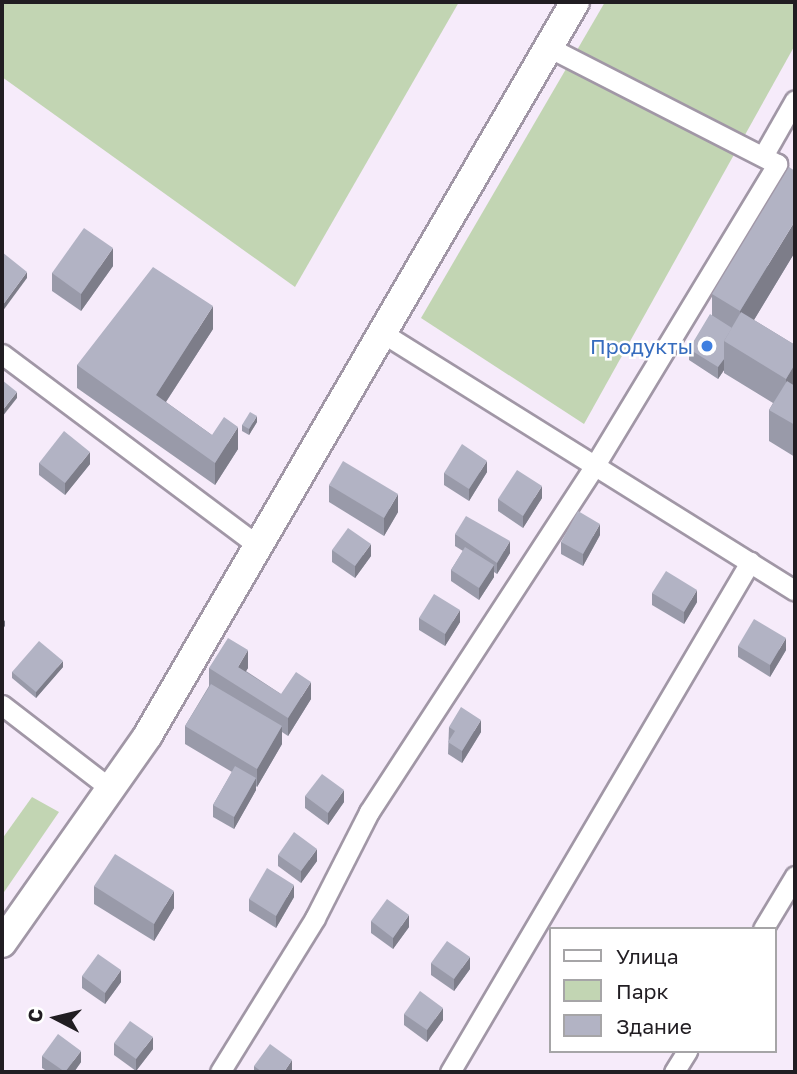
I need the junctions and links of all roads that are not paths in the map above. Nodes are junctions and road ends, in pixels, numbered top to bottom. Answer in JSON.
{"nodes":[{"id":1,"x":575,"y":2,"type":"edge"},
{"id":2,"x":548,"y":47,"type":"junction"},
{"id":3,"x":795,"y":100,"type":"edge"},
{"id":4,"x":770,"y":160,"type":"junction"},
{"id":5,"x":381,"y":332,"type":"junction"},
{"id":6,"x":2,"y":354,"type":"edge"},
{"id":7,"x":594,"y":465,"type":"junction"},
{"id":8,"x":257,"y":545,"type":"junction"},
{"id":9,"x":750,"y":562,"type":"junction"},
{"id":10,"x":795,"y":591,"type":"edge"},
{"id":11,"x":2,"y":705,"type":"edge"},
{"id":12,"x":111,"y":789,"type":"junction"},
{"id":13,"x":795,"y":876,"type":"edge"},
{"id":14,"x":763,"y":927,"type":"edge"},
{"id":15,"x":2,"y":943,"type":"edge"},
{"id":16,"x":686,"y":1053,"type":"edge"},
{"id":17,"x":220,"y":1072,"type":"edge"},
{"id":18,"x":450,"y":1072,"type":"edge"},
{"id":19,"x":674,"y":1072,"type":"edge"}],
"edges":[{"from":1,"to":2,"type":"main road"},
{"from":2,"to":4,"type":"street"},
{"from":2,"to":5,"type":"main road"},
{"from":3,"to":4,"type":"street"},
{"from":4,"to":7,"type":"street"},
{"from":5,"to":7,"type":"street"},
{"from":5,"to":8,"type":"main road"},
{"from":6,"to":8,"type":"street"},
{"from":7,"to":9,"type":"street"},
{"from":7,"to":17,"type":"street"},
{"from":8,"to":12,"type":"main road"},
{"from":9,"to":10,"type":"street"},
{"from":9,"to":18,"type":"street"},
{"from":11,"to":12,"type":"street"},
{"from":12,"to":15,"type":"main road"},
{"from":13,"to":14,"type":"street"},
{"from":16,"to":19,"type":"street"}]}
